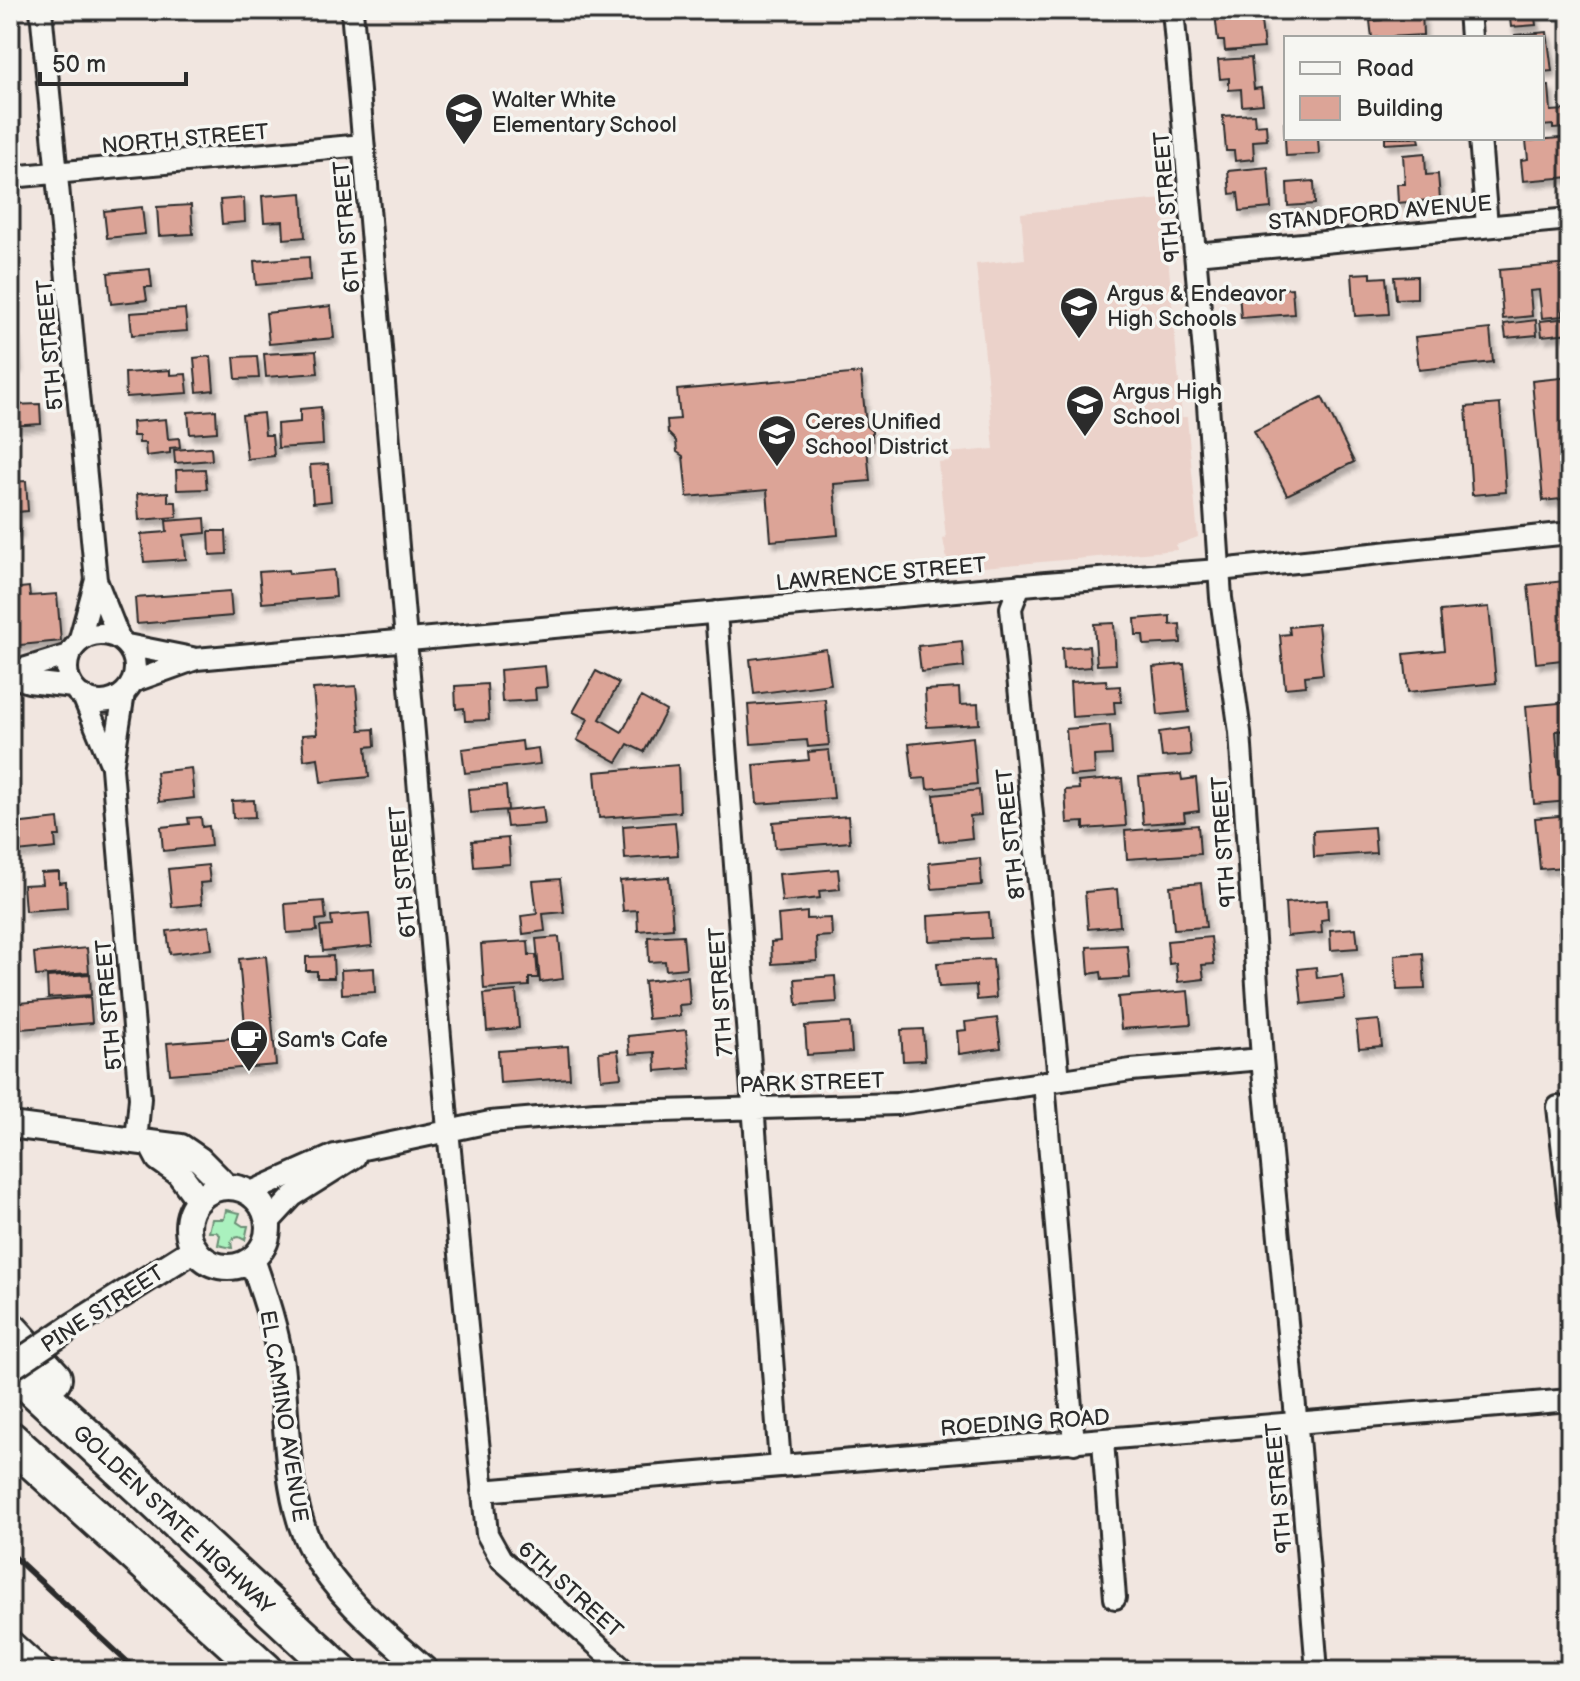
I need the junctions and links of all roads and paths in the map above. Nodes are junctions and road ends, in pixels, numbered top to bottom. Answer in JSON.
{"nodes":[{"id":1,"x":41,"y":10,"type":"edge"},
{"id":2,"x":352,"y":10,"type":"edge"},
{"id":3,"x":1173,"y":10,"type":"edge"},
{"id":4,"x":1469,"y":10,"type":"edge"},
{"id":5,"x":1471,"y":36,"type":"edge"},
{"id":6,"x":1480,"y":140,"type":"edge"},
{"id":7,"x":363,"y":145,"type":"junction"},
{"id":8,"x":57,"y":173,"type":"junction"},
{"id":9,"x":10,"y":177,"type":"edge"},
{"id":10,"x":1570,"y":219,"type":"edge"},
{"id":11,"x":1487,"y":226,"type":"junction"},
{"id":12,"x":1195,"y":254,"type":"junction"},
{"id":13,"x":1570,"y":533,"type":"edge"},
{"id":14,"x":1219,"y":570,"type":"junction"},
{"id":15,"x":96,"y":580,"type":"junction"},
{"id":16,"x":1020,"y":585,"type":"junction"},
{"id":17,"x":716,"y":612,"type":"junction"},
{"id":18,"x":406,"y":640,"type":"junction"},
{"id":19,"x":123,"y":641,"type":"junction"},
{"id":20,"x":74,"y":648,"type":"junction"},
{"id":21,"x":196,"y":659,"type":"junction"},
{"id":22,"x":10,"y":675,"type":"edge"},
{"id":23,"x":128,"y":688,"type":"junction"},
{"id":24,"x":78,"y":692,"type":"junction"},
{"id":25,"x":112,"y":768,"type":"junction"},
{"id":26,"x":1262,"y":1059,"type":"junction"},
{"id":27,"x":1052,"y":1080,"type":"junction"},
{"id":28,"x":1558,"y":1107,"type":"dead end"},
{"id":29,"x":753,"y":1108,"type":"junction"},
{"id":30,"x":10,"y":1125,"type":"edge"},
{"id":31,"x":448,"y":1130,"type":"junction"},
{"id":32,"x":144,"y":1143,"type":"junction"},
{"id":33,"x":364,"y":1150,"type":"junction"},
{"id":34,"x":238,"y":1190,"type":"junction"},
{"id":35,"x":199,"y":1200,"type":"junction"},
{"id":36,"x":1570,"y":1215,"type":"edge"},
{"id":37,"x":268,"y":1223,"type":"junction"},
{"id":38,"x":195,"y":1249,"type":"junction"},
{"id":39,"x":252,"y":1259,"type":"junction"},
{"id":40,"x":10,"y":1331,"type":"edge"},
{"id":41,"x":10,"y":1367,"type":"edge"},
{"id":42,"x":1570,"y":1400,"type":"edge"},
{"id":43,"x":1297,"y":1423,"type":"junction"},
{"id":44,"x":1103,"y":1441,"type":"junction"},
{"id":45,"x":1074,"y":1443,"type":"junction"},
{"id":46,"x":14,"y":1445,"type":"edge"},
{"id":47,"x":780,"y":1464,"type":"junction"},
{"id":48,"x":482,"y":1491,"type":"junction"},
{"id":49,"x":180,"y":1524,"type":"junction"},
{"id":50,"x":1115,"y":1598,"type":"dead end"},
{"id":51,"x":10,"y":1640,"type":"edge"},
{"id":52,"x":44,"y":1671,"type":"edge"},
{"id":53,"x":265,"y":1671,"type":"edge"},
{"id":54,"x":339,"y":1671,"type":"edge"},
{"id":55,"x":426,"y":1671,"type":"edge"},
{"id":56,"x":626,"y":1671,"type":"edge"},
{"id":57,"x":1317,"y":1671,"type":"edge"}],
"edges":[{"from":1,"to":8,"type":"street","name":"5TH STREET"},
{"from":2,"to":7,"type":"street","name":"6TH STREET"},
{"from":3,"to":12,"type":"street","name":"9TH STREET"},
{"from":4,"to":5,"type":"street"},
{"from":6,"to":11,"type":"street"},
{"from":7,"to":8,"type":"street","name":"NORTH STREET"},
{"from":7,"to":18,"type":"street","name":"6TH STREET"},
{"from":8,"to":9,"type":"street","name":"NORTH STREET"},
{"from":8,"to":15,"type":"street","name":"5TH STREET"},
{"from":10,"to":11,"type":"street","name":"STANDFORD AVENUE"},
{"from":11,"to":12,"type":"street","name":"STANDFORD AVENUE"},
{"from":12,"to":14,"type":"street","name":"9TH STREET"},
{"from":13,"to":14,"type":"street","name":"LAWRENCE STREET"},
{"from":14,"to":16,"type":"street","name":"LAWRENCE STREET"},
{"from":14,"to":26,"type":"street","name":"9TH STREET"},
{"from":15,"to":19,"type":"street","name":"5TH STREET"},
{"from":15,"to":20,"type":"street","name":"5TH STREET"},
{"from":16,"to":17,"type":"street","name":"LAWRENCE STREET"},
{"from":16,"to":27,"type":"street","name":"8TH STREET"},
{"from":17,"to":18,"type":"street","name":"LAWRENCE STREET"},
{"from":17,"to":29,"type":"street","name":"7TH STREET"},
{"from":18,"to":21,"type":"street","name":"LAWRENCE STREET"},
{"from":18,"to":31,"type":"street","name":"6TH STREET"},
{"from":19,"to":20,"type":"street"},
{"from":19,"to":21,"type":"street","name":"LAWRENCE STREET"},
{"from":19,"to":23,"type":"street"},
{"from":20,"to":22,"type":"street"},
{"from":20,"to":24,"type":"street"},
{"from":21,"to":23,"type":"street","name":"LAWRENCE STREET"},
{"from":22,"to":24,"type":"street"},
{"from":23,"to":24,"type":"street"},
{"from":23,"to":25,"type":"street","name":"5TH STREET"},
{"from":24,"to":25,"type":"street","name":"5TH STREET"},
{"from":25,"to":32,"type":"street","name":"5TH STREET"},
{"from":26,"to":27,"type":"street","name":"PARK STREET"},
{"from":26,"to":43,"type":"street","name":"9TH STREET"},
{"from":27,"to":29,"type":"street","name":"PARK STREET"},
{"from":27,"to":45,"type":"street","name":"8TH STREET"},
{"from":28,"to":36,"type":"street"},
{"from":29,"to":31,"type":"street","name":"PARK STREET"},
{"from":29,"to":47,"type":"street","name":"7TH STREET"},
{"from":30,"to":32,"type":"street"},
{"from":31,"to":33,"type":"street","name":"PARK STREET"},
{"from":31,"to":48,"type":"street","name":"6TH STREET"},
{"from":32,"to":34,"type":"street"},
{"from":32,"to":35,"type":"street"},
{"from":33,"to":34,"type":"street","name":"PARK STREET"},
{"from":33,"to":37,"type":"street","name":"PARK STREET"},
{"from":34,"to":35,"type":"street"},
{"from":34,"to":37,"type":"street"},
{"from":35,"to":38,"type":"street"},
{"from":37,"to":39,"type":"street"},
{"from":38,"to":39,"type":"street"},
{"from":38,"to":41,"type":"street","name":"PINE STREET","bridge":true},
{"from":39,"to":55,"type":"street","name":"EL CAMINO AVENUE"},
{"from":40,"to":49,"type":"highway"},
{"from":41,"to":49,"type":"highway","name":"GOLDEN STATE HIGHWAY"},
{"from":42,"to":43,"type":"street","name":"ROEDING ROAD"},
{"from":43,"to":44,"type":"street","name":"ROEDING ROAD"},
{"from":43,"to":57,"type":"street","name":"9TH STREET"},
{"from":44,"to":45,"type":"street","name":"ROEDING ROAD"},
{"from":44,"to":50,"type":"street"},
{"from":45,"to":47,"type":"street","name":"ROEDING ROAD"},
{"from":46,"to":53,"type":"highway"},
{"from":47,"to":48,"type":"street","name":"ROEDING ROAD"},
{"from":48,"to":56,"type":"street","name":"6TH STREET"},
{"from":49,"to":54,"type":"highway","name":"GOLDEN STATE HIGHWAY"},
{"from":51,"to":52,"type":"street"}]}
